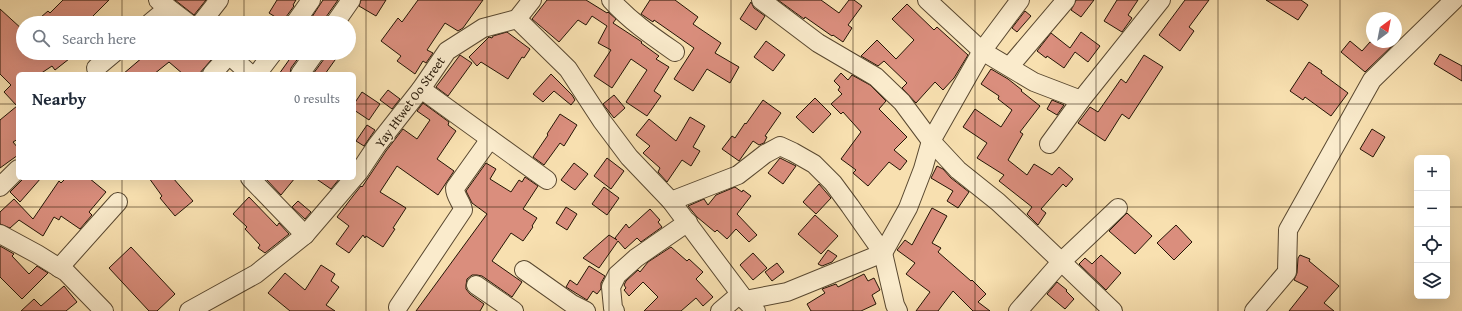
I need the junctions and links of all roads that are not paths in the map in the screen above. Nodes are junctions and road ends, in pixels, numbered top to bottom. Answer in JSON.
{"nodes":[{"id":1,"x":219,"y":0,"type":"edge"},
{"id":2,"x":311,"y":0,"type":"edge"},
{"id":3,"x":351,"y":0,"type":"edge"},
{"id":4,"x":532,"y":0,"type":"edge"},
{"id":5,"x":611,"y":0,"type":"edge"},
{"id":6,"x":761,"y":0,"type":"edge"},
{"id":7,"x":927,"y":0,"type":"edge"},
{"id":8,"x":1020,"y":0,"type":"edge"},
{"id":9,"x":1066,"y":0,"type":"edge"},
{"id":10,"x":1161,"y":0,"type":"edge"},
{"id":11,"x":1454,"y":0,"type":"edge"},
{"id":12,"x":163,"y":4,"type":"edge"},
{"id":13,"x":155,"y":16,"type":"edge"},
{"id":14,"x":179,"y":16,"type":"edge"},
{"id":15,"x":206,"y":16,"type":"edge"},
{"id":16,"x":299,"y":16,"type":"edge"},
{"id":17,"x":340,"y":16,"type":"edge"},
{"id":18,"x":517,"y":19,"type":"junction"},
{"id":19,"x":982,"y":50,"type":"junction"},
{"id":20,"x":675,"y":52,"type":"dead end"},
{"id":21,"x":106,"y":60,"type":"edge"},
{"id":22,"x":223,"y":60,"type":"edge"},
{"id":23,"x":235,"y":60,"type":"edge"},
{"id":24,"x":268,"y":60,"type":"edge"},
{"id":25,"x":310,"y":60,"type":"edge"},
{"id":26,"x":1010,"y":66,"type":"junction"},
{"id":27,"x":96,"y":68,"type":"dead end"},
{"id":28,"x":214,"y":72,"type":"edge"},
{"id":29,"x":248,"y":72,"type":"edge"},
{"id":30,"x":259,"y":72,"type":"edge"},
{"id":31,"x":301,"y":72,"type":"edge"},
{"id":32,"x":421,"y":89,"type":"junction"},
{"id":33,"x":1081,"y":100,"type":"junction"},
{"id":34,"x":490,"y":139,"type":"junction"},
{"id":35,"x":931,"y":141,"type":"junction"},
{"id":36,"x":1049,"y":144,"type":"dead end"},
{"id":37,"x":357,"y":170,"type":"edge"},
{"id":38,"x":16,"y":171,"type":"edge"},
{"id":39,"x":252,"y":180,"type":"edge"},
{"id":40,"x":349,"y":180,"type":"edge"},
{"id":41,"x":546,"y":180,"type":"dead end"},
{"id":42,"x":0,"y":187,"type":"edge"},
{"id":43,"x":671,"y":201,"type":"junction"},
{"id":44,"x":118,"y":202,"type":"dead end"},
{"id":45,"x":1118,"y":208,"type":"dead end"},
{"id":46,"x":688,"y":222,"type":"junction"},
{"id":47,"x":0,"y":234,"type":"edge"},
{"id":48,"x":305,"y":235,"type":"junction"},
{"id":49,"x":883,"y":253,"type":"junction"},
{"id":50,"x":1061,"y":262,"type":"junction"},
{"id":51,"x":59,"y":268,"type":"junction"},
{"id":52,"x":524,"y":270,"type":"dead end"},
{"id":53,"x":476,"y":285,"type":"dead end"},
{"id":54,"x":747,"y":302,"type":"edge"},
{"id":55,"x":398,"y":307,"type":"dead end"},
{"id":56,"x":609,"y":310,"type":"edge"},
{"id":57,"x":104,"y":311,"type":"edge"},
{"id":58,"x":189,"y":311,"type":"edge"},
{"id":59,"x":514,"y":311,"type":"edge"},
{"id":60,"x":586,"y":311,"type":"edge"},
{"id":61,"x":720,"y":311,"type":"edge"},
{"id":62,"x":898,"y":311,"type":"edge"},
{"id":63,"x":1018,"y":311,"type":"edge"},
{"id":64,"x":1113,"y":311,"type":"edge"},
{"id":65,"x":1254,"y":311,"type":"edge"}],
"edges":[{"from":1,"to":15,"type":"street"},
{"from":2,"to":16,"type":"street"},
{"from":3,"to":17,"type":"street"},
{"from":4,"to":18,"type":"street"},
{"from":5,"to":20,"type":"street"},
{"from":6,"to":35,"type":"street"},
{"from":7,"to":19,"type":"street"},
{"from":8,"to":19,"type":"street"},
{"from":9,"to":26,"type":"street"},
{"from":10,"to":33,"type":"street"},
{"from":11,"to":65,"type":"street"},
{"from":12,"to":13,"type":"street"},
{"from":12,"to":14,"type":"street"},
{"from":18,"to":32,"type":"street","name":"Yay Htwet Oo Street"},
{"from":18,"to":43,"type":"street"},
{"from":19,"to":26,"type":"street"},
{"from":19,"to":35,"type":"street"},
{"from":21,"to":27,"type":"street"},
{"from":22,"to":28,"type":"street"},
{"from":23,"to":29,"type":"street"},
{"from":24,"to":30,"type":"street"},
{"from":25,"to":31,"type":"street"},
{"from":26,"to":33,"type":"street"},
{"from":32,"to":34,"type":"street"},
{"from":32,"to":37,"type":"street","name":"Yay Htwet Oo Street"},
{"from":33,"to":36,"type":"street"},
{"from":34,"to":41,"type":"street"},
{"from":34,"to":55,"type":"street"},
{"from":35,"to":49,"type":"street"},
{"from":35,"to":50,"type":"street"},
{"from":38,"to":42,"type":"street"},
{"from":39,"to":48,"type":"street"},
{"from":40,"to":48,"type":"street","name":"Yay Htwet Oo Street"},
{"from":43,"to":46,"type":"street"},
{"from":43,"to":49,"type":"street"},
{"from":44,"to":51,"type":"street"},
{"from":45,"to":50,"type":"street"},
{"from":46,"to":54,"type":"street"},
{"from":46,"to":56,"type":"street"},
{"from":47,"to":51,"type":"street"},
{"from":48,"to":58,"type":"street","name":"Yay Htwet Oo Street"},
{"from":49,"to":54,"type":"street"},
{"from":49,"to":62,"type":"street"},
{"from":50,"to":63,"type":"street"},
{"from":50,"to":64,"type":"street"},
{"from":51,"to":57,"type":"street"},
{"from":52,"to":60,"type":"street"},
{"from":53,"to":59,"type":"street"},
{"from":54,"to":61,"type":"street"}]}
